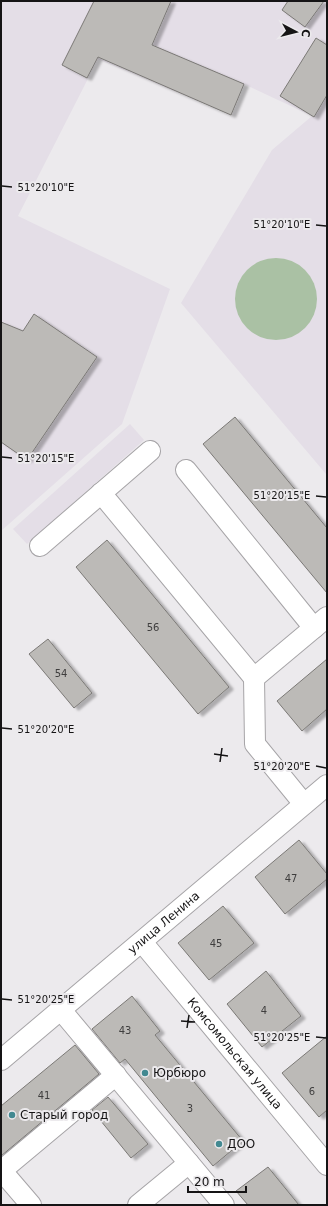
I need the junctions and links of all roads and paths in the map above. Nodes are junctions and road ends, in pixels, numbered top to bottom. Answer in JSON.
{"nodes":[{"id":1,"x":150,"y":451,"type":"dead end"},
{"id":2,"x":186,"y":470,"type":"dead end"},
{"id":3,"x":101,"y":493,"type":"junction"},
{"id":4,"x":40,"y":546,"type":"dead end"},
{"id":5,"x":320,"y":623,"type":"edge"},
{"id":6,"x":254,"y":678,"type":"junction"},
{"id":7,"x":327,"y":785,"type":"edge"},
{"id":8,"x":304,"y":804,"type":"junction"},
{"id":9,"x":142,"y":942,"type":"junction"},
{"id":10,"x":61,"y":1010,"type":"junction"},
{"id":11,"x":1,"y":1060,"type":"edge"},
{"id":12,"x":116,"y":1076,"type":"junction"},
{"id":13,"x":189,"y":1164,"type":"junction"},
{"id":14,"x":327,"y":1165,"type":"edge"},
{"id":15,"x":1,"y":1170,"type":"edge"},
{"id":16,"x":31,"y":1205,"type":"edge"},
{"id":17,"x":138,"y":1205,"type":"edge"},
{"id":18,"x":224,"y":1205,"type":"edge"}],
"edges":[{"from":1,"to":3,"type":"street"},
{"from":2,"to":5,"type":"street"},
{"from":3,"to":4,"type":"street"},
{"from":3,"to":6,"type":"street"},
{"from":5,"to":6,"type":"street"},
{"from":6,"to":8,"type":"street"},
{"from":7,"to":8,"type":"street","name":"улица Ленина"},
{"from":8,"to":9,"type":"street","name":"улица Ленина"},
{"from":9,"to":10,"type":"street","name":"улица Ленина"},
{"from":9,"to":14,"type":"street","name":"Комсомольская улица"},
{"from":10,"to":11,"type":"street","name":"улица Ленина"},
{"from":10,"to":12,"type":"street"},
{"from":12,"to":13,"type":"street"},
{"from":12,"to":15,"type":"street"},
{"from":13,"to":17,"type":"street"},
{"from":13,"to":18,"type":"street"},
{"from":15,"to":16,"type":"street"}]}
